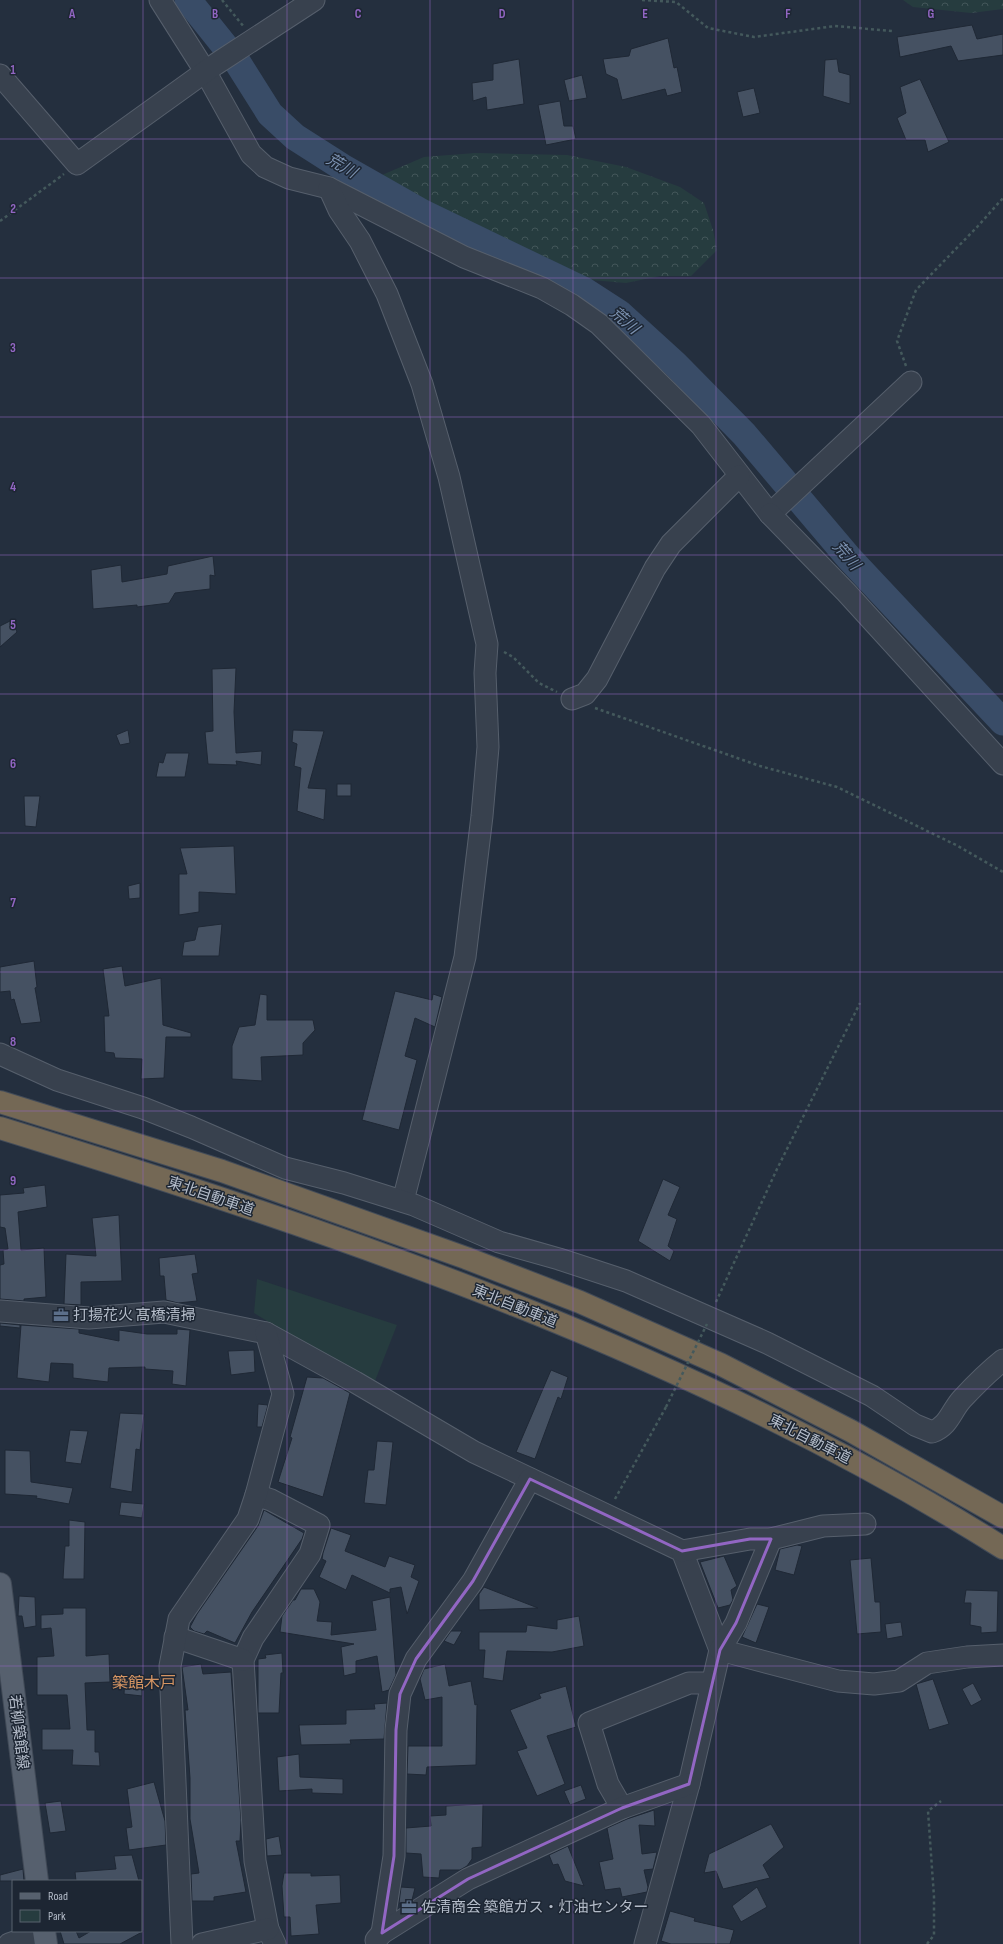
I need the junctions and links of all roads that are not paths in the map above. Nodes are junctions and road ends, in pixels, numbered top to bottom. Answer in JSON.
{"nodes":[{"id":1,"x":160,"y":0,"type":"edge"},
{"id":2,"x":314,"y":0,"type":"edge"},
{"id":3,"x":211,"y":68,"type":"junction"},
{"id":4,"x":0,"y":75,"type":"edge"},
{"id":5,"x":329,"y":188,"type":"junction"},
{"id":6,"x":911,"y":382,"type":"road end"},
{"id":7,"x":739,"y":476,"type":"junction"},
{"id":8,"x":774,"y":510,"type":"junction"},
{"id":9,"x":572,"y":699,"type":"road end"},
{"id":10,"x":1003,"y":764,"type":"edge"},
{"id":11,"x":0,"y":1054,"type":"edge"},
{"id":12,"x":0,"y":1102,"type":"edge"},
{"id":13,"x":0,"y":1128,"type":"edge"},
{"id":14,"x":402,"y":1201,"type":"junction"},
{"id":15,"x":0,"y":1311,"type":"edge"},
{"id":16,"x":266,"y":1333,"type":"junction"},
{"id":17,"x":1003,"y":1360,"type":"edge"},
{"id":18,"x":530,"y":1479,"type":"junction"},
{"id":19,"x":256,"y":1495,"type":"junction"},
{"id":20,"x":1003,"y":1517,"type":"edge"},
{"id":21,"x":865,"y":1524,"type":"dead end"},
{"id":22,"x":771,"y":1539,"type":"junction"},
{"id":23,"x":1003,"y":1548,"type":"edge"},
{"id":24,"x":682,"y":1551,"type":"junction"},
{"id":25,"x":0,"y":1584,"type":"edge"},
{"id":26,"x":175,"y":1637,"type":"junction"},
{"id":27,"x":720,"y":1650,"type":"junction"},
{"id":28,"x":1003,"y":1655,"type":"edge"},
{"id":29,"x":243,"y":1660,"type":"junction"},
{"id":30,"x":712,"y":1683,"type":"junction"},
{"id":31,"x":688,"y":1784,"type":"junction"},
{"id":32,"x":622,"y":1808,"type":"junction"},
{"id":33,"x":37,"y":1880,"type":"edge"},
{"id":34,"x":44,"y":1936,"type":"edge"},
{"id":35,"x":272,"y":1937,"type":"edge"},
{"id":36,"x":377,"y":1938,"type":"edge"},
{"id":37,"x":8,"y":1944,"type":"edge"},
{"id":38,"x":182,"y":1944,"type":"edge"},
{"id":39,"x":202,"y":1944,"type":"edge"},
{"id":40,"x":645,"y":1944,"type":"edge"}],
"edges":[{"from":1,"to":3,"type":"street"},
{"from":2,"to":3,"type":"street"},
{"from":3,"to":4,"type":"street"},
{"from":3,"to":5,"type":"street"},
{"from":5,"to":7,"type":"street"},
{"from":5,"to":14,"type":"street"},
{"from":6,"to":8,"type":"street"},
{"from":7,"to":8,"type":"street"},
{"from":7,"to":9,"type":"street"},
{"from":8,"to":10,"type":"street"},
{"from":11,"to":14,"type":"street"},
{"from":12,"to":20,"type":"highway","name":"東北自動車道"},
{"from":13,"to":23,"type":"highway","name":"東北自動車道"},
{"from":14,"to":17,"type":"street"},
{"from":15,"to":16,"type":"street"},
{"from":16,"to":18,"type":"street"},
{"from":16,"to":19,"type":"street"},
{"from":18,"to":24,"type":"street"},
{"from":18,"to":36,"type":"street"},
{"from":19,"to":26,"type":"street"},
{"from":19,"to":29,"type":"street"},
{"from":21,"to":22,"type":"street"},
{"from":22,"to":24,"type":"street"},
{"from":22,"to":27,"type":"street"},
{"from":24,"to":27,"type":"street"},
{"from":25,"to":33,"type":"main road","name":"若柳築館線"},
{"from":26,"to":29,"type":"street"},
{"from":26,"to":38,"type":"street"},
{"from":27,"to":28,"type":"street"},
{"from":27,"to":30,"type":"street"},
{"from":29,"to":35,"type":"street"},
{"from":30,"to":31,"type":"street"},
{"from":30,"to":32,"type":"street"},
{"from":31,"to":32,"type":"street"},
{"from":31,"to":40,"type":"street"},
{"from":32,"to":36,"type":"street"},
{"from":34,"to":37,"type":"street"},
{"from":35,"to":39,"type":"street"}]}
